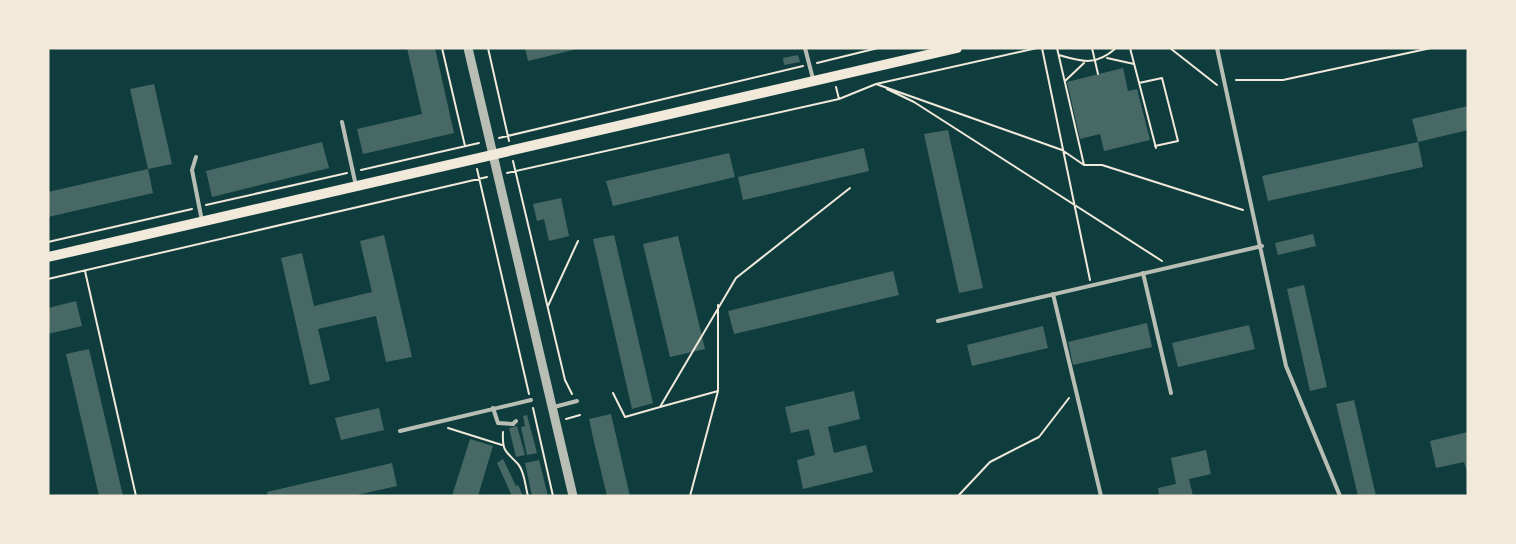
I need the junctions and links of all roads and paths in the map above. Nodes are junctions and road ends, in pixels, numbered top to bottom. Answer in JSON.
{"nodes":[{"id":1,"x":442,"y":48,"type":"edge"},
{"id":2,"x":468,"y":48,"type":"edge"},
{"id":3,"x":488,"y":48,"type":"edge"},
{"id":4,"x":806,"y":48,"type":"edge"},
{"id":5,"x":878,"y":48,"type":"edge"},
{"id":6,"x":957,"y":48,"type":"edge"},
{"id":7,"x":1037,"y":48,"type":"edge"},
{"id":8,"x":1042,"y":48,"type":"edge"},
{"id":9,"x":1057,"y":48,"type":"edge"},
{"id":10,"x":1092,"y":48,"type":"edge"},
{"id":11,"x":1116,"y":48,"type":"edge"},
{"id":12,"x":1130,"y":48,"type":"edge"},
{"id":13,"x":1170,"y":48,"type":"edge"},
{"id":14,"x":1217,"y":48,"type":"edge"},
{"id":15,"x":1431,"y":48,"type":"edge"},
{"id":16,"x":1059,"y":55,"type":"junction"},
{"id":17,"x":1106,"y":58,"type":"junction"},
{"id":18,"x":830,"y":59,"type":"junction"},
{"id":19,"x":1095,"y":60,"type":"junction"},
{"id":20,"x":1084,"y":63,"type":"junction"},
{"id":21,"x":809,"y":64,"type":"junction"},
{"id":22,"x":1134,"y":64,"type":"junction"},
{"id":23,"x":832,"y":67,"type":"dead end"},
{"id":24,"x":1098,"y":74,"type":"dead end"},
{"id":25,"x":1236,"y":80,"type":"dead end"},
{"id":26,"x":1065,"y":81,"type":"junction"},
{"id":27,"x":813,"y":82,"type":"junction"},
{"id":28,"x":1139,"y":83,"type":"junction"},
{"id":29,"x":876,"y":84,"type":"junction"},
{"id":30,"x":836,"y":86,"type":"dead end"},
{"id":31,"x":1227,"y":93,"type":"junction"},
{"id":32,"x":839,"y":99,"type":"junction"},
{"id":33,"x":342,"y":122,"type":"dead end"},
{"id":34,"x":508,"y":136,"type":"junction"},
{"id":35,"x":490,"y":140,"type":"junction"},
{"id":36,"x":471,"y":144,"type":"junction"},
{"id":37,"x":465,"y":146,"type":"junction"},
{"id":38,"x":1062,"y":150,"type":"junction"},
{"id":39,"x":511,"y":151,"type":"junction"},
{"id":40,"x":493,"y":155,"type":"junction"},
{"id":41,"x":196,"y":157,"type":"dead end"},
{"id":42,"x":475,"y":159,"type":"junction"},
{"id":43,"x":1084,"y":165,"type":"junction"},
{"id":44,"x":515,"y":171,"type":"junction"},
{"id":45,"x":353,"y":172,"type":"junction"},
{"id":46,"x":498,"y":175,"type":"junction"},
{"id":47,"x":479,"y":179,"type":"junction"},
{"id":48,"x":356,"y":186,"type":"junction"},
{"id":49,"x":850,"y":188,"type":"dead end"},
{"id":50,"x":1074,"y":205,"type":"junction"},
{"id":51,"x":199,"y":207,"type":"junction"},
{"id":52,"x":1255,"y":214,"type":"junction"},
{"id":53,"x":202,"y":222,"type":"junction"},
{"id":54,"x":578,"y":241,"type":"dead end"},
{"id":55,"x":48,"y":242,"type":"edge"},
{"id":56,"x":1262,"y":246,"type":"junction"},
{"id":57,"x":48,"y":257,"type":"edge"},
{"id":58,"x":1171,"y":267,"type":"junction"},
{"id":59,"x":85,"y":270,"type":"junction"},
{"id":60,"x":1143,"y":273,"type":"junction"},
{"id":61,"x":48,"y":279,"type":"edge"},
{"id":62,"x":1091,"y":285,"type":"junction"},
{"id":63,"x":1053,"y":294,"type":"junction"},
{"id":64,"x":718,"y":305,"type":"junction"},
{"id":65,"x":548,"y":306,"type":"junction"},
{"id":66,"x":938,"y":321,"type":"dead end"},
{"id":67,"x":1076,"y":389,"type":"junction"},
{"id":68,"x":718,"y":391,"type":"junction"},
{"id":69,"x":613,"y":393,"type":"dead end"},
{"id":70,"x":1171,"y":393,"type":"dead end"},
{"id":71,"x":531,"y":400,"type":"junction"},
{"id":72,"x":577,"y":401,"type":"joint"},
{"id":73,"x":552,"y":407,"type":"junction"},
{"id":74,"x":660,"y":407,"type":"junction"},
{"id":75,"x":494,"y":408,"type":"junction"},
{"id":76,"x":516,"y":421,"type":"dead end"},
{"id":77,"x":434,"y":423,"type":"junction"},
{"id":78,"x":503,"y":424,"type":"junction"},
{"id":79,"x":400,"y":431,"type":"dead end"},
{"id":80,"x":502,"y":445,"type":"junction"},
{"id":81,"x":136,"y":496,"type":"edge"},
{"id":82,"x":528,"y":496,"type":"edge"},
{"id":83,"x":553,"y":496,"type":"edge"},
{"id":84,"x":573,"y":496,"type":"edge"},
{"id":85,"x":690,"y":496,"type":"edge"},
{"id":86,"x":958,"y":496,"type":"edge"},
{"id":87,"x":1101,"y":496,"type":"edge"},
{"id":88,"x":1340,"y":496,"type":"edge"}],
"edges":[{"from":1,"to":37,"type":"path"},
{"from":2,"to":35,"type":"street"},
{"from":3,"to":34,"type":"path"},
{"from":4,"to":21,"type":"lane"},
{"from":5,"to":18,"type":"path"},
{"from":6,"to":27,"type":"main road"},
{"from":7,"to":29,"type":"path"},
{"from":8,"to":38,"type":"path"},
{"from":9,"to":16,"type":"path"},
{"from":10,"to":19,"type":"path"},
{"from":11,"to":17,"type":"path"},
{"from":12,"to":22,"type":"path"},
{"from":13,"to":31,"type":"path"},
{"from":14,"to":31,"type":"lane"},
{"from":15,"to":25,"type":"path"},
{"from":16,"to":20,"type":"path"},
{"from":16,"to":26,"type":"path"},
{"from":17,"to":19,"type":"path"},
{"from":17,"to":22,"type":"path"},
{"from":18,"to":21,"type":"path"},
{"from":18,"to":23,"type":"path"},
{"from":19,"to":20,"type":"path"},
{"from":19,"to":24,"type":"path"},
{"from":20,"to":26,"type":"path"},
{"from":21,"to":27,"type":"lane"},
{"from":21,"to":34,"type":"path"},
{"from":22,"to":28,"type":"path"},
{"from":26,"to":43,"type":"path"},
{"from":27,"to":39,"type":"main road"},
{"from":28,"to":28,"type":"path"},
{"from":29,"to":32,"type":"path"},
{"from":29,"to":38,"type":"path"},
{"from":29,"to":50,"type":"path"},
{"from":30,"to":32,"type":"path"},
{"from":31,"to":52,"type":"lane"},
{"from":32,"to":44,"type":"path"},
{"from":33,"to":45,"type":"lane"},
{"from":34,"to":35,"type":"path"},
{"from":34,"to":39,"type":"path"},
{"from":35,"to":36,"type":"path"},
{"from":35,"to":40,"type":"street"},
{"from":36,"to":37,"type":"path"},
{"from":36,"to":42,"type":"path"},
{"from":37,"to":45,"type":"path"},
{"from":38,"to":43,"type":"path"},
{"from":38,"to":50,"type":"path"},
{"from":39,"to":40,"type":"main road"},
{"from":39,"to":44,"type":"path"},
{"from":40,"to":42,"type":"main road"},
{"from":40,"to":46,"type":"street"},
{"from":41,"to":51,"type":"lane"},
{"from":42,"to":47,"type":"path"},
{"from":42,"to":48,"type":"main road"},
{"from":43,"to":52,"type":"path"},
{"from":44,"to":46,"type":"path"},
{"from":44,"to":65,"type":"path"},
{"from":45,"to":48,"type":"lane"},
{"from":45,"to":51,"type":"path"},
{"from":46,"to":47,"type":"path"},
{"from":46,"to":73,"type":"street"},
{"from":47,"to":59,"type":"path"},
{"from":47,"to":71,"type":"path"},
{"from":48,"to":53,"type":"main road"},
{"from":49,"to":64,"type":"path"},
{"from":50,"to":58,"type":"path"},
{"from":50,"to":62,"type":"path"},
{"from":51,"to":53,"type":"lane"},
{"from":51,"to":55,"type":"path"},
{"from":52,"to":56,"type":"lane"},
{"from":53,"to":57,"type":"main road"},
{"from":54,"to":65,"type":"path"},
{"from":56,"to":58,"type":"lane"},
{"from":56,"to":88,"type":"lane"},
{"from":58,"to":60,"type":"lane"},
{"from":59,"to":61,"type":"path"},
{"from":59,"to":81,"type":"path"},
{"from":60,"to":62,"type":"lane"},
{"from":60,"to":70,"type":"lane"},
{"from":62,"to":63,"type":"lane"},
{"from":63,"to":66,"type":"lane"},
{"from":63,"to":67,"type":"lane"},
{"from":64,"to":68,"type":"path"},
{"from":64,"to":74,"type":"path"},
{"from":65,"to":72,"type":"path"},
{"from":67,"to":86,"type":"path"},
{"from":67,"to":87,"type":"lane"},
{"from":68,"to":74,"type":"path"},
{"from":68,"to":85,"type":"path"},
{"from":69,"to":74,"type":"path"},
{"from":71,"to":75,"type":"lane"},
{"from":71,"to":83,"type":"path"},
{"from":72,"to":73,"type":"lane"},
{"from":73,"to":84,"type":"street"},
{"from":75,"to":77,"type":"lane"},
{"from":75,"to":78,"type":"lane"},
{"from":76,"to":78,"type":"lane"},
{"from":77,"to":79,"type":"lane"},
{"from":77,"to":80,"type":"path"},
{"from":78,"to":80,"type":"path"},
{"from":80,"to":82,"type":"path"}]}
